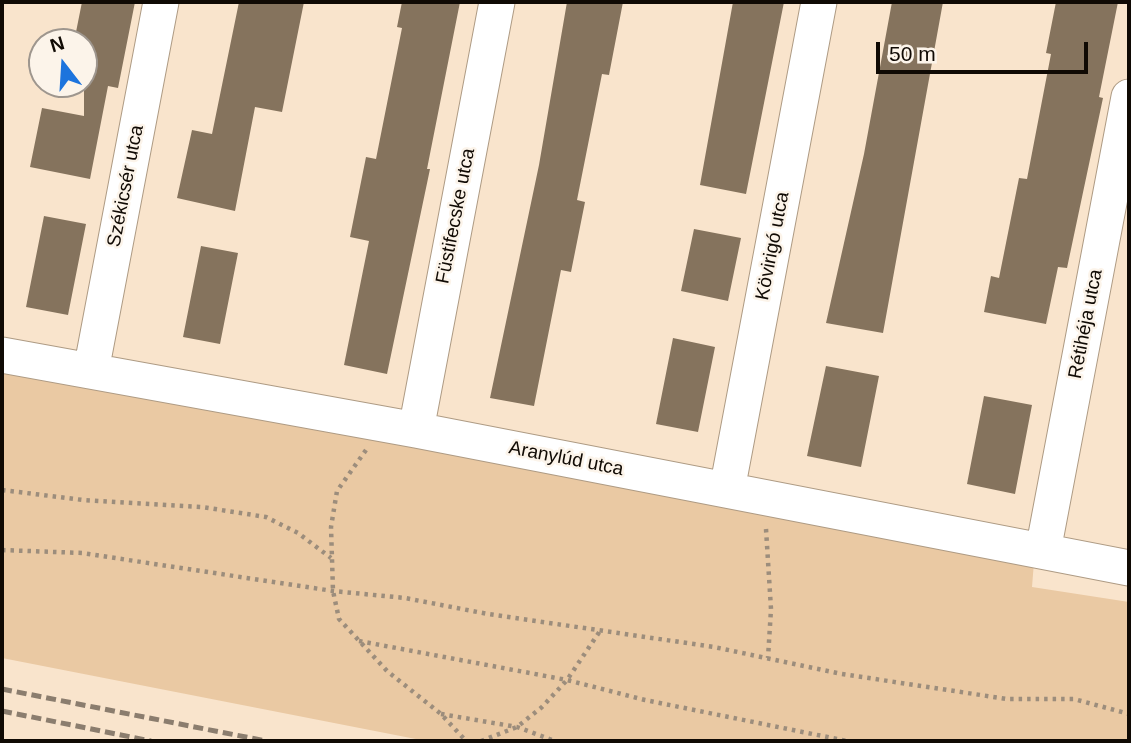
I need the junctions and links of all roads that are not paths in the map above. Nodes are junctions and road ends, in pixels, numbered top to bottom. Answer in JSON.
{"nodes":[{"id":1,"x":161,"y":2,"type":"edge"},
{"id":2,"x":497,"y":2,"type":"edge"},
{"id":3,"x":819,"y":2,"type":"edge"},
{"id":4,"x":1129,"y":96,"type":"edge"},
{"id":5,"x":2,"y":355,"type":"edge"},
{"id":6,"x":90,"y":371,"type":"junction"},
{"id":7,"x":404,"y":427,"type":"junction"},
{"id":8,"x":727,"y":490,"type":"junction"},
{"id":9,"x":1043,"y":551,"type":"junction"},
{"id":10,"x":1129,"y":568,"type":"edge"}],
"edges":[{"from":1,"to":6,"type":"street","name":"Székicsér utca"},
{"from":2,"to":7,"type":"street","name":"Füstifecske utca"},
{"from":3,"to":8,"type":"street","name":"Kövirigó utca"},
{"from":4,"to":9,"type":"street","name":"Rétihéja utca"},
{"from":5,"to":6,"type":"street","name":"Aranylúd utca"},
{"from":6,"to":7,"type":"street","name":"Aranylúd utca"},
{"from":7,"to":8,"type":"street","name":"Aranylúd utca"},
{"from":8,"to":9,"type":"street","name":"Aranylúd utca"},
{"from":9,"to":10,"type":"street","name":"Aranylúd utca"}]}
